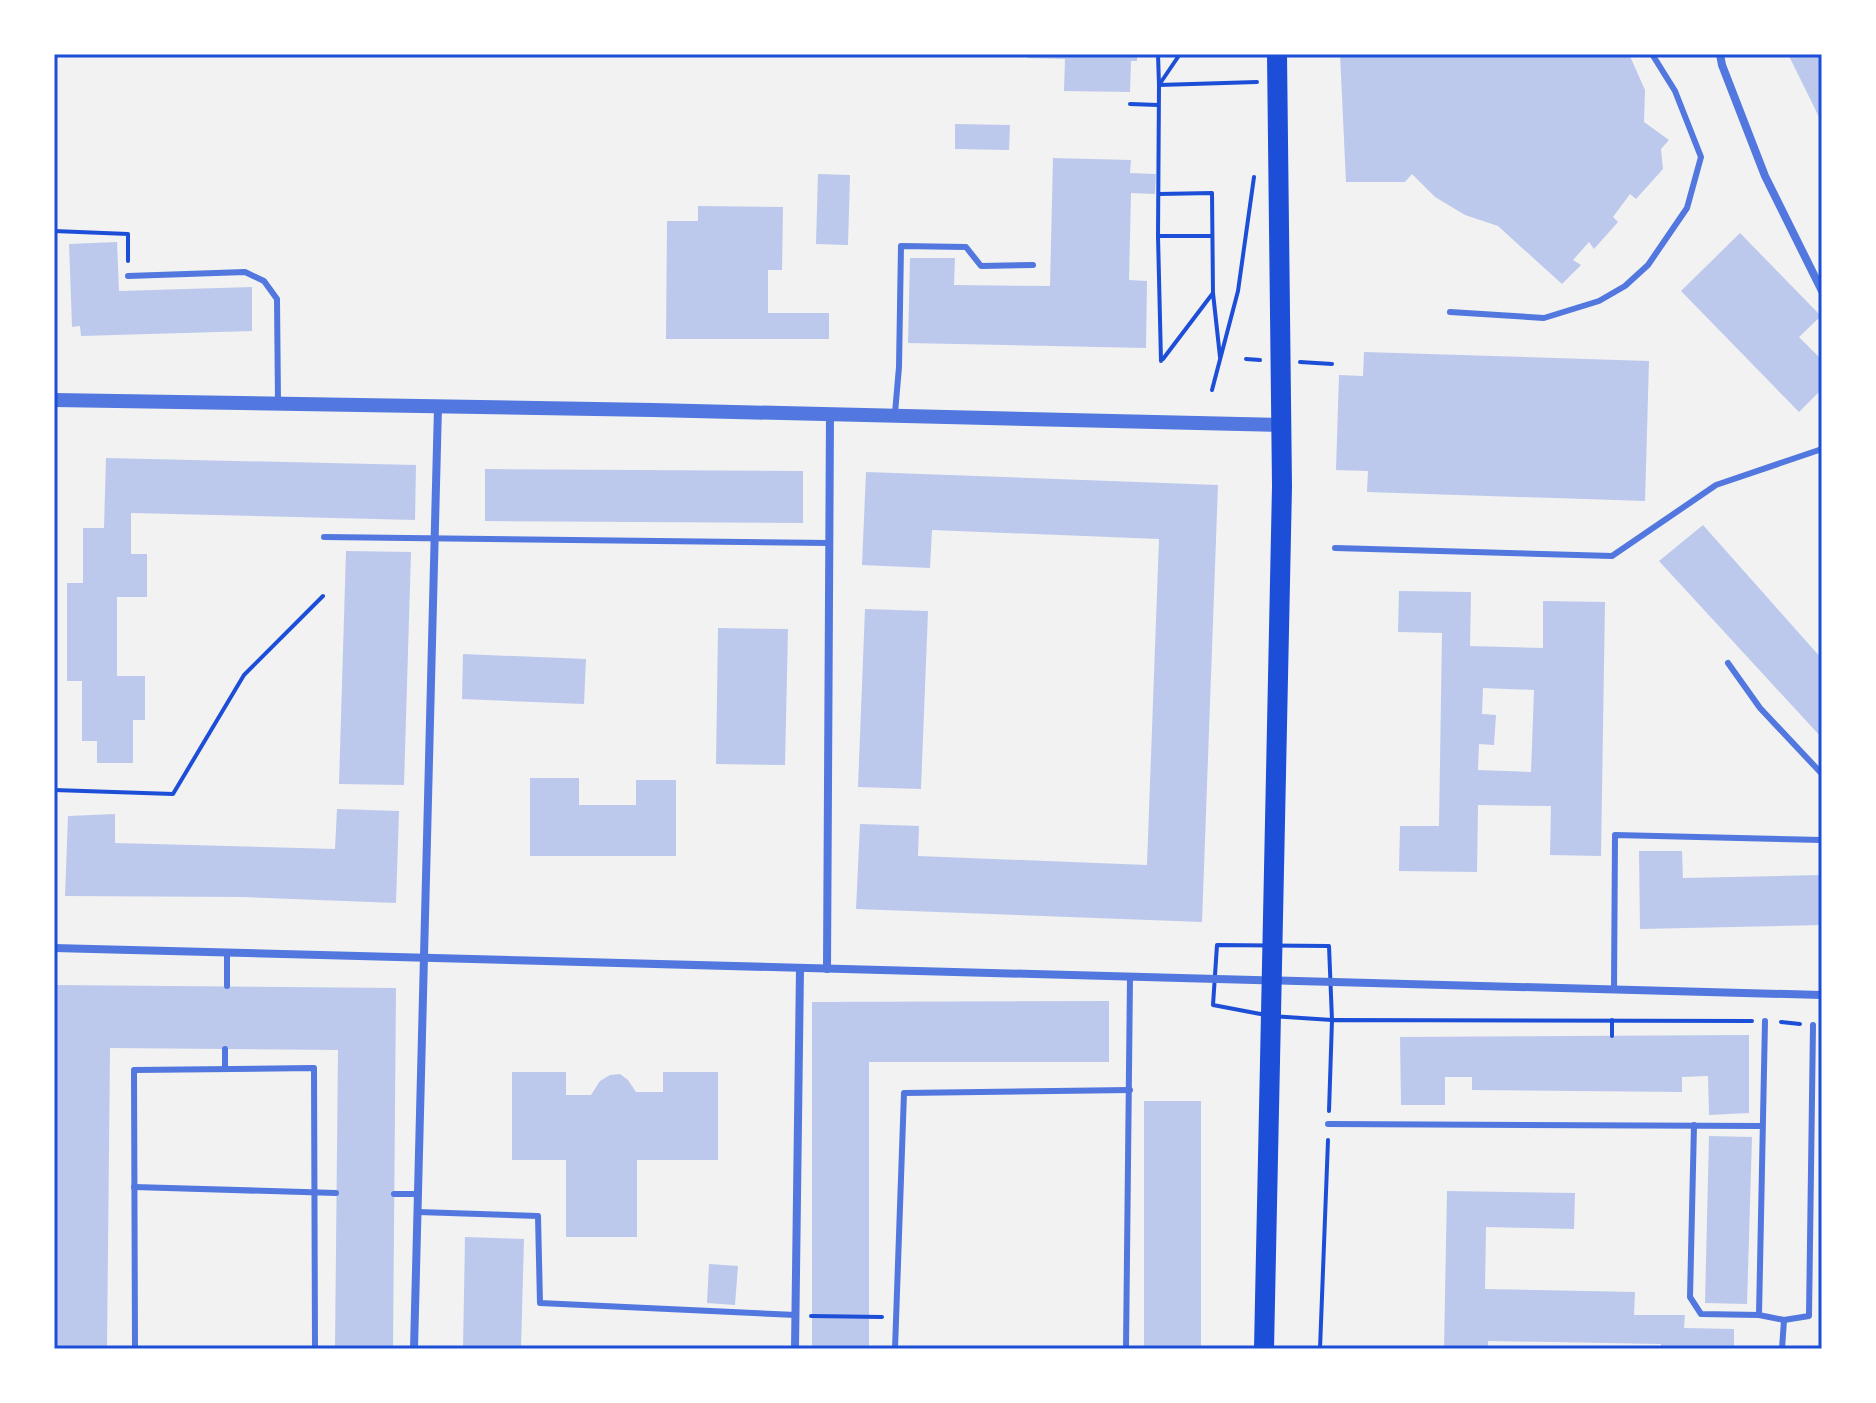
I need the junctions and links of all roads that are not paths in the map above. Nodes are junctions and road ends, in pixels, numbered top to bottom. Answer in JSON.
{"nodes":[{"id":1,"x":1277,"y":54,"type":"edge"},
{"id":2,"x":1652,"y":54,"type":"edge"},
{"id":3,"x":1720,"y":54,"type":"edge"},
{"id":4,"x":1033,"y":265,"type":"dead end"},
{"id":5,"x":128,"y":276,"type":"road end"},
{"id":6,"x":1822,"y":291,"type":"edge"},
{"id":7,"x":1450,"y":312,"type":"dead end"},
{"id":8,"x":54,"y":400,"type":"edge"},
{"id":9,"x":278,"y":403,"type":"junction"},
{"id":10,"x":438,"y":407,"type":"junction"},
{"id":11,"x":830,"y":414,"type":"junction"},
{"id":12,"x":895,"y":416,"type":"junction"},
{"id":13,"x":1281,"y":425,"type":"junction"},
{"id":14,"x":1822,"y":449,"type":"edge"},
{"id":15,"x":324,"y":537,"type":"dead end"},
{"id":16,"x":435,"y":540,"type":"junction"},
{"id":17,"x":829,"y":543,"type":"junction"},
{"id":18,"x":1335,"y":548,"type":"dead end"},
{"id":19,"x":1728,"y":663,"type":"dead end"},
{"id":20,"x":1822,"y":774,"type":"edge"},
{"id":21,"x":1822,"y":840,"type":"edge"},
{"id":22,"x":54,"y":948,"type":"edge"},
{"id":23,"x":227,"y":953,"type":"junction"},
{"id":24,"x":424,"y":958,"type":"junction"},
{"id":25,"x":800,"y":969,"type":"junction"},
{"id":26,"x":827,"y":969,"type":"junction"},
{"id":27,"x":1130,"y":977,"type":"junction"},
{"id":28,"x":1272,"y":981,"type":"junction"},
{"id":29,"x":227,"y":986,"type":"dead end"},
{"id":30,"x":1614,"y":990,"type":"junction"},
{"id":31,"x":1822,"y":995,"type":"edge"},
{"id":32,"x":1765,"y":1021,"type":"road end"},
{"id":33,"x":1813,"y":1025,"type":"road end"},
{"id":34,"x":225,"y":1049,"type":"dead end"},
{"id":35,"x":225,"y":1069,"type":"junction"},
{"id":36,"x":1130,"y":1090,"type":"junction"},
{"id":37,"x":1328,"y":1124,"type":"road end"},
{"id":38,"x":1694,"y":1125,"type":"junction"},
{"id":39,"x":1761,"y":1126,"type":"junction"},
{"id":40,"x":134,"y":1187,"type":"junction"},
{"id":41,"x":314,"y":1191,"type":"junction"},
{"id":42,"x":336,"y":1193,"type":"dead end"},
{"id":43,"x":394,"y":1194,"type":"dead end"},
{"id":44,"x":418,"y":1194,"type":"junction"},
{"id":45,"x":418,"y":1212,"type":"junction"},
{"id":46,"x":796,"y":1315,"type":"junction"},
{"id":47,"x":1759,"y":1315,"type":"junction"},
{"id":48,"x":1784,"y":1320,"type":"junction"},
{"id":49,"x":135,"y":1349,"type":"edge"},
{"id":50,"x":315,"y":1349,"type":"edge"},
{"id":51,"x":414,"y":1349,"type":"edge"},
{"id":52,"x":795,"y":1349,"type":"edge"},
{"id":53,"x":895,"y":1349,"type":"edge"},
{"id":54,"x":1126,"y":1349,"type":"edge"},
{"id":55,"x":1264,"y":1349,"type":"edge"},
{"id":56,"x":1782,"y":1349,"type":"edge"}],
"edges":[{"from":1,"to":13,"type":"main road"},
{"from":2,"to":7,"type":"lane"},
{"from":3,"to":6,"type":"street"},
{"from":4,"to":12,"type":"lane"},
{"from":5,"to":9,"type":"lane"},
{"from":8,"to":9,"type":"street"},
{"from":9,"to":10,"type":"street"},
{"from":10,"to":11,"type":"street"},
{"from":10,"to":16,"type":"street"},
{"from":11,"to":12,"type":"street"},
{"from":11,"to":17,"type":"street"},
{"from":12,"to":13,"type":"street"},
{"from":13,"to":28,"type":"main road"},
{"from":14,"to":18,"type":"lane"},
{"from":15,"to":16,"type":"lane"},
{"from":16,"to":17,"type":"lane"},
{"from":16,"to":24,"type":"street"},
{"from":17,"to":26,"type":"street"},
{"from":19,"to":20,"type":"lane"},
{"from":21,"to":30,"type":"lane"},
{"from":22,"to":23,"type":"street"},
{"from":23,"to":24,"type":"street"},
{"from":23,"to":29,"type":"lane"},
{"from":24,"to":25,"type":"street"},
{"from":24,"to":44,"type":"street"},
{"from":25,"to":26,"type":"street"},
{"from":25,"to":46,"type":"street"},
{"from":26,"to":27,"type":"street"},
{"from":27,"to":28,"type":"street"},
{"from":27,"to":36,"type":"lane"},
{"from":28,"to":30,"type":"street"},
{"from":28,"to":55,"type":"main road"},
{"from":30,"to":31,"type":"street"},
{"from":32,"to":39,"type":"lane"},
{"from":33,"to":48,"type":"lane"},
{"from":34,"to":35,"type":"lane"},
{"from":35,"to":40,"type":"lane"},
{"from":35,"to":41,"type":"lane"},
{"from":36,"to":53,"type":"lane"},
{"from":36,"to":54,"type":"lane"},
{"from":37,"to":38,"type":"lane"},
{"from":38,"to":39,"type":"lane"},
{"from":38,"to":47,"type":"lane"},
{"from":39,"to":47,"type":"lane"},
{"from":40,"to":41,"type":"lane"},
{"from":40,"to":49,"type":"lane"},
{"from":41,"to":42,"type":"lane"},
{"from":41,"to":50,"type":"lane"},
{"from":43,"to":44,"type":"lane"},
{"from":44,"to":45,"type":"street"},
{"from":45,"to":46,"type":"lane"},
{"from":45,"to":51,"type":"street"},
{"from":46,"to":52,"type":"street"},
{"from":47,"to":48,"type":"lane"},
{"from":48,"to":56,"type":"lane"}]}
